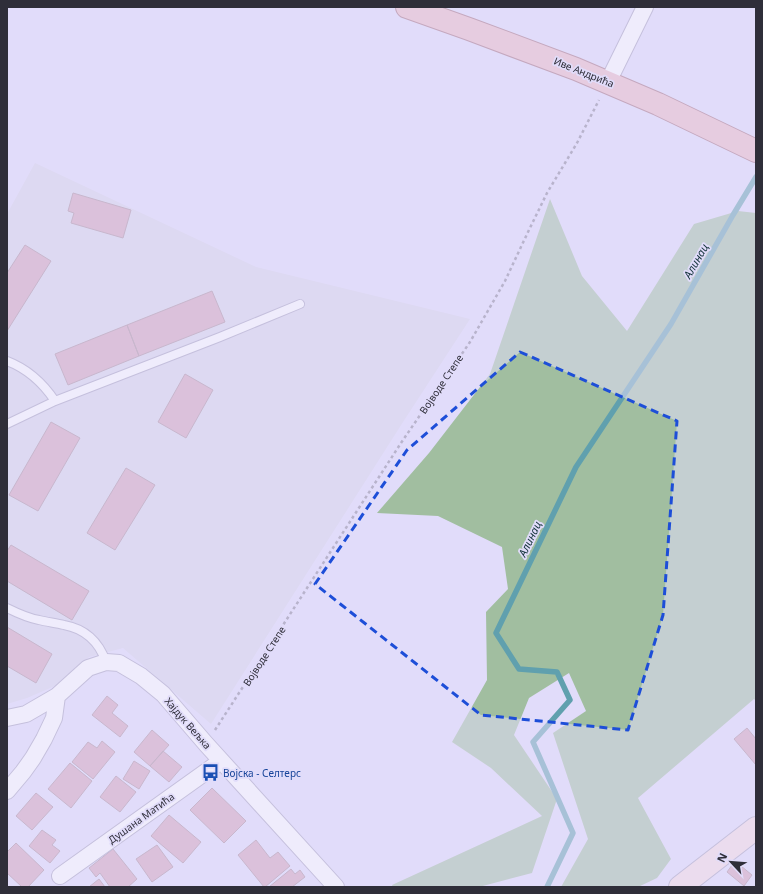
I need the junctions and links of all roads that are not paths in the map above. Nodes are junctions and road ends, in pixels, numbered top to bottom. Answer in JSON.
{"nodes":[{"id":1,"x":407,"y":7,"type":"edge"},
{"id":2,"x":645,"y":7,"type":"edge"},
{"id":3,"x":608,"y":82,"type":"junction"},
{"id":4,"x":752,"y":148,"type":"edge"},
{"id":5,"x":300,"y":304,"type":"dead end"},
{"id":6,"x":7,"y":361,"type":"edge"},
{"id":7,"x":55,"y":401,"type":"junction"},
{"id":8,"x":7,"y":424,"type":"edge"},
{"id":9,"x":7,"y":608,"type":"edge"},
{"id":10,"x":106,"y":662,"type":"junction"},
{"id":11,"x":57,"y":696,"type":"junction"},
{"id":12,"x":7,"y":718,"type":"edge"},
{"id":13,"x":221,"y":761,"type":"junction"},
{"id":14,"x":7,"y":791,"type":"edge"},
{"id":15,"x":756,"y":828,"type":"edge"},
{"id":16,"x":60,"y":876,"type":"dead end"},
{"id":17,"x":336,"y":887,"type":"edge"},
{"id":18,"x":680,"y":887,"type":"edge"}],
"edges":[{"from":1,"to":3,"type":"main road","name":"Иве Андрића"},
{"from":2,"to":3,"type":"street"},
{"from":3,"to":4,"type":"main road","name":"Иве Андрића"},
{"from":5,"to":7,"type":"lane"},
{"from":6,"to":7,"type":"lane"},
{"from":7,"to":8,"type":"lane"},
{"from":9,"to":10,"type":"lane"},
{"from":10,"to":11,"type":"street"},
{"from":10,"to":13,"type":"street","name":"Хајдук Вељка"},
{"from":11,"to":12,"type":"street"},
{"from":11,"to":14,"type":"street"},
{"from":13,"to":16,"type":"street","name":"Душана Матића"},
{"from":13,"to":17,"type":"street","name":"Хајдук Вељка"},
{"from":15,"to":18,"type":"main road"}]}
